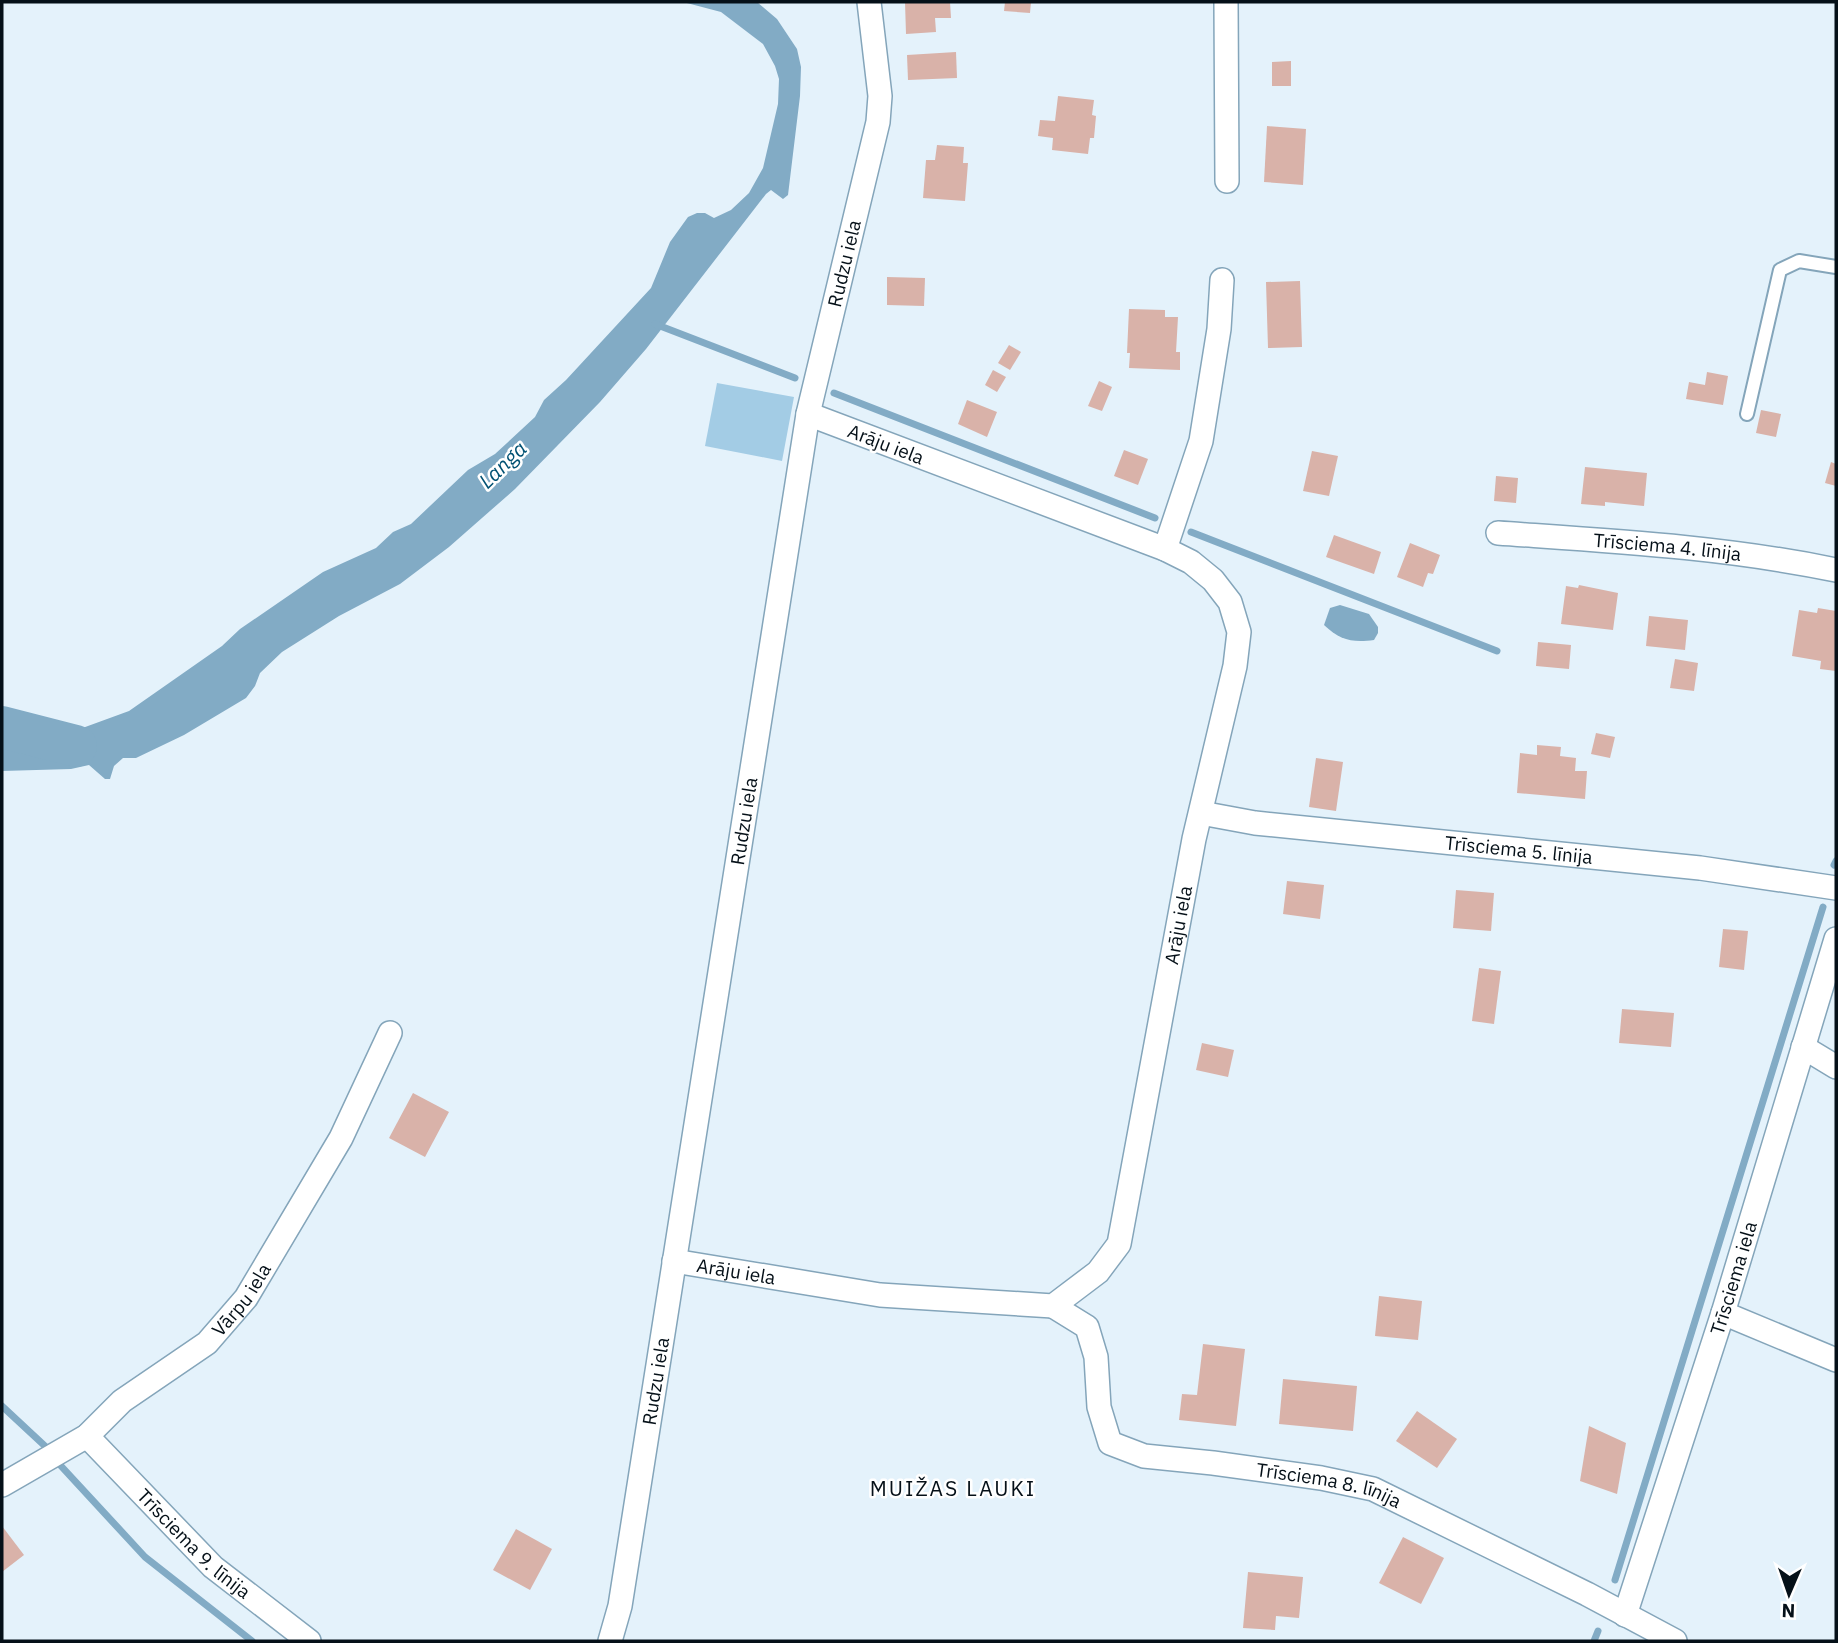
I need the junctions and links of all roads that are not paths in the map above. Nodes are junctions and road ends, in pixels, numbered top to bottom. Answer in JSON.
{"nodes":[{"id":1,"x":869,"y":2,"type":"edge"},
{"id":2,"x":1226,"y":2,"type":"edge"},
{"id":3,"x":1227,"y":181,"type":"dead end"},
{"id":4,"x":1836,"y":267,"type":"edge"},
{"id":5,"x":1222,"y":279,"type":"dead end"},
{"id":6,"x":808,"y":414,"type":"junction"},
{"id":7,"x":1747,"y":414,"type":"dead end"},
{"id":8,"x":1497,"y":533,"type":"dead end"},
{"id":9,"x":1165,"y":549,"type":"junction"},
{"id":10,"x":1836,"y":570,"type":"edge"},
{"id":11,"x":1201,"y":813,"type":"junction"},
{"id":12,"x":1836,"y":888,"type":"edge"},
{"id":13,"x":1836,"y":939,"type":"edge"},
{"id":14,"x":390,"y":1033,"type":"dead end"},
{"id":15,"x":1803,"y":1047,"type":"junction"},
{"id":16,"x":1836,"y":1067,"type":"edge"},
{"id":17,"x":674,"y":1261,"type":"junction"},
{"id":18,"x":1053,"y":1306,"type":"junction"},
{"id":19,"x":1723,"y":1313,"type":"junction"},
{"id":20,"x":1836,"y":1360,"type":"edge"},
{"id":21,"x":88,"y":1436,"type":"junction"},
{"id":22,"x":2,"y":1485,"type":"edge"},
{"id":23,"x":1625,"y":1615,"type":"junction"},
{"id":24,"x":293,"y":1637,"type":"edge"},
{"id":25,"x":610,"y":1641,"type":"edge"},
{"id":26,"x":1675,"y":1641,"type":"edge"}],
"edges":[{"from":1,"to":6,"type":"street","name":"Rudzu iela"},
{"from":2,"to":3,"type":"street"},
{"from":4,"to":7,"type":"lane"},
{"from":5,"to":9,"type":"street"},
{"from":6,"to":9,"type":"street","name":"Arāju iela"},
{"from":6,"to":17,"type":"street","name":"Rudzu iela"},
{"from":8,"to":10,"type":"street","name":"Trīsciema 4. līnija"},
{"from":9,"to":11,"type":"street","name":"Arāju iela"},
{"from":11,"to":12,"type":"street","name":"Trīsciema 5. līnija"},
{"from":11,"to":18,"type":"street","name":"Arāju iela"},
{"from":13,"to":15,"type":"street","name":"Trīsciema iela"},
{"from":14,"to":21,"type":"street","name":"Vārpu iela"},
{"from":15,"to":16,"type":"street"},
{"from":15,"to":19,"type":"street","name":"Trīsciema iela"},
{"from":17,"to":18,"type":"street","name":"Arāju iela"},
{"from":17,"to":25,"type":"street","name":"Rudzu iela"},
{"from":18,"to":23,"type":"street","name":"Trīsciema 8. līnija"},
{"from":19,"to":20,"type":"street"},
{"from":19,"to":23,"type":"street","name":"Trīsciema iela"},
{"from":21,"to":22,"type":"street","name":"Vārpu iela"},
{"from":21,"to":24,"type":"street","name":"Trīsciema 9. līnija"},
{"from":23,"to":26,"type":"street","name":"Trīsciema 8. līnija"}]}
